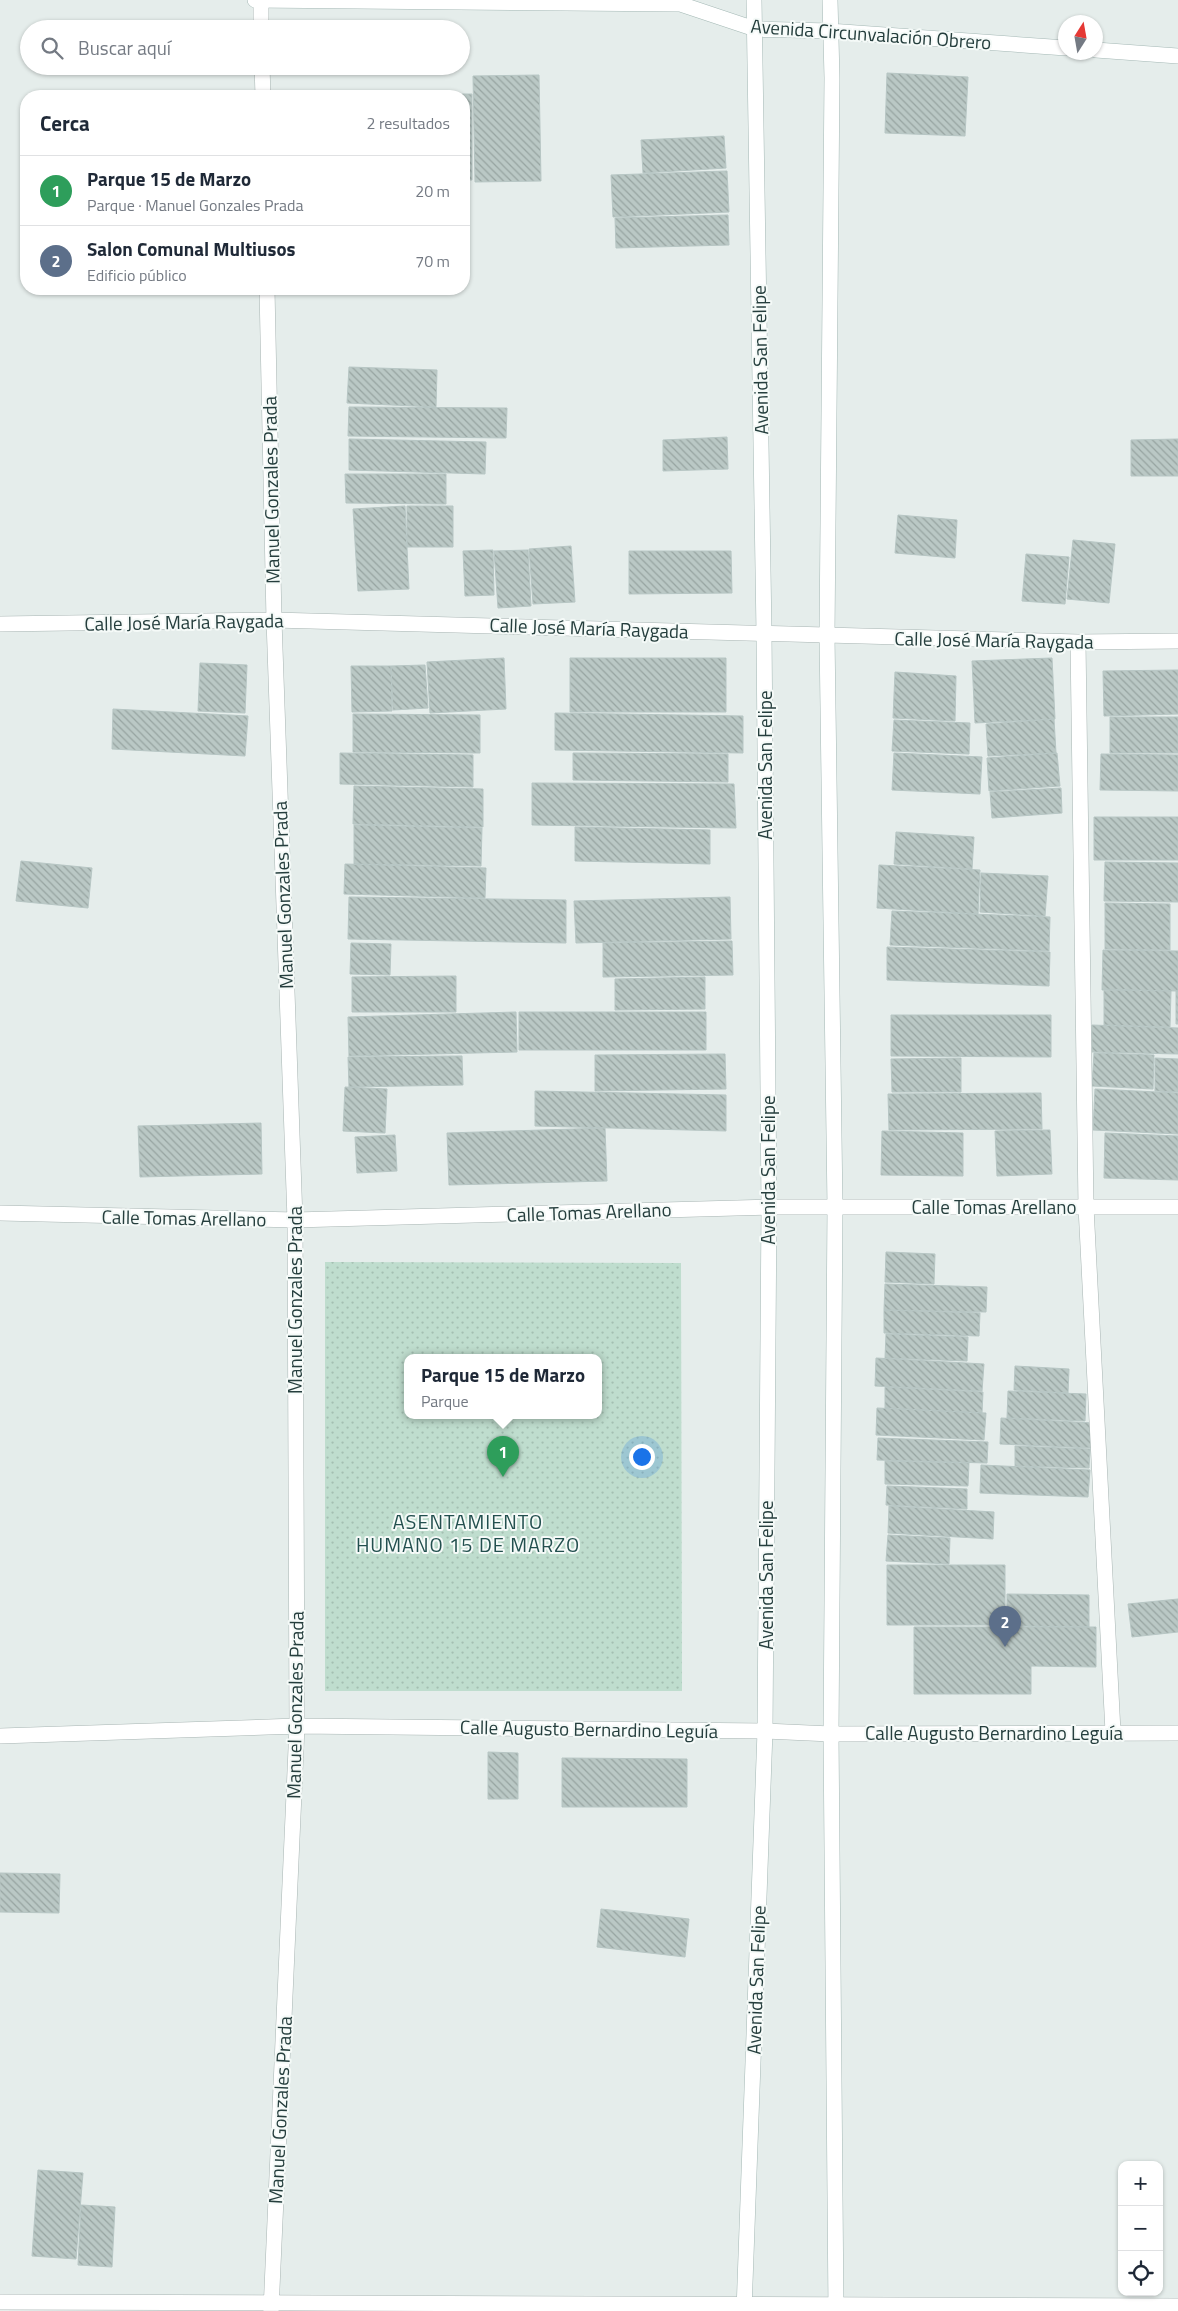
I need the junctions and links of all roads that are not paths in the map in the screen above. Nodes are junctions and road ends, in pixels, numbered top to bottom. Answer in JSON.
{"nodes":[{"id":1,"x":255,"y":0,"type":"edge"},
{"id":2,"x":261,"y":0,"type":"edge"},
{"id":3,"x":754,"y":0,"type":"edge"},
{"id":4,"x":830,"y":0,"type":"edge"},
{"id":5,"x":684,"y":2,"type":"edge"},
{"id":6,"x":261,"y":20,"type":"edge"},
{"id":7,"x":755,"y":29,"type":"junction"},
{"id":8,"x":829,"y":31,"type":"junction"},
{"id":9,"x":1058,"y":47,"type":"edge"},
{"id":10,"x":1103,"y":51,"type":"edge"},
{"id":11,"x":1178,"y":56,"type":"edge"},
{"id":12,"x":262,"y":75,"type":"edge"},
{"id":13,"x":263,"y":90,"type":"edge"},
{"id":14,"x":267,"y":295,"type":"edge"},
{"id":15,"x":274,"y":620,"type":"junction"},
{"id":16,"x":0,"y":624,"type":"edge"},
{"id":17,"x":764,"y":633,"type":"junction"},
{"id":18,"x":827,"y":636,"type":"junction"},
{"id":19,"x":1178,"y":641,"type":"edge"},
{"id":20,"x":1078,"y":642,"type":"junction"},
{"id":21,"x":835,"y":1206,"type":"junction"},
{"id":22,"x":769,"y":1207,"type":"junction"},
{"id":23,"x":1086,"y":1207,"type":"junction"},
{"id":24,"x":1178,"y":1207,"type":"edge"},
{"id":25,"x":0,"y":1213,"type":"edge"},
{"id":26,"x":295,"y":1220,"type":"junction"},
{"id":27,"x":297,"y":1726,"type":"junction"},
{"id":28,"x":765,"y":1731,"type":"junction"},
{"id":29,"x":1113,"y":1732,"type":"junction"},
{"id":30,"x":1178,"y":1733,"type":"edge"},
{"id":31,"x":831,"y":1734,"type":"junction"},
{"id":32,"x":0,"y":1736,"type":"edge"},
{"id":33,"x":0,"y":2302,"type":"edge"},
{"id":34,"x":1178,"y":2306,"type":"edge"},
{"id":35,"x":271,"y":2308,"type":"edge"},
{"id":36,"x":744,"y":2308,"type":"edge"},
{"id":37,"x":836,"y":2308,"type":"edge"}],
"edges":[{"from":1,"to":2,"type":"street","name":"Avenida Circunvalación Obrero"},
{"from":2,"to":5,"type":"street","name":"Avenida Circunvalación Obrero"},
{"from":2,"to":6,"type":"street"},
{"from":3,"to":7,"type":"street","name":"Avenida San Felipe"},
{"from":4,"to":8,"type":"street"},
{"from":5,"to":7,"type":"street","name":"Avenida Circunvalación Obrero"},
{"from":7,"to":8,"type":"street","name":"Avenida Circunvalación Obrero"},
{"from":7,"to":17,"type":"street","name":"Avenida San Felipe"},
{"from":8,"to":9,"type":"street","name":"Avenida Circunvalación Obrero"},
{"from":8,"to":18,"type":"street"},
{"from":10,"to":11,"type":"street"},
{"from":12,"to":13,"type":"street"},
{"from":14,"to":15,"type":"street","name":"Manuel Gonzales Prada"},
{"from":15,"to":16,"type":"street","name":"Calle José María Raygada"},
{"from":15,"to":17,"type":"street","name":"Calle José María Raygada"},
{"from":15,"to":26,"type":"street","name":"Manuel Gonzales Prada"},
{"from":17,"to":18,"type":"street","name":"Calle José María Raygada"},
{"from":17,"to":22,"type":"street","name":"Avenida San Felipe"},
{"from":18,"to":20,"type":"street","name":"Calle José María Raygada"},
{"from":18,"to":21,"type":"street"},
{"from":19,"to":20,"type":"street","name":"Calle José María Raygada"},
{"from":20,"to":23,"type":"street"},
{"from":21,"to":22,"type":"street","name":"Calle Tomas Arellano"},
{"from":21,"to":23,"type":"street","name":"Calle Tomas Arellano"},
{"from":21,"to":31,"type":"street"},
{"from":22,"to":26,"type":"street","name":"Calle Tomas Arellano"},
{"from":22,"to":28,"type":"street","name":"Avenida San Felipe"},
{"from":23,"to":24,"type":"street","name":"Calle Tomas Arellano"},
{"from":23,"to":29,"type":"street"},
{"from":25,"to":26,"type":"street","name":"Calle Tomas Arellano"},
{"from":26,"to":27,"type":"street","name":"Manuel Gonzales Prada"},
{"from":27,"to":28,"type":"street","name":"Calle Augusto Bernardino Leguía"},
{"from":27,"to":32,"type":"street","name":"Calle Augusto Bernardino Leguía"},
{"from":27,"to":35,"type":"street","name":"Manuel Gonzales Prada"},
{"from":28,"to":31,"type":"street","name":"Calle Augusto Bernardino Leguía"},
{"from":28,"to":36,"type":"street","name":"Avenida San Felipe"},
{"from":29,"to":30,"type":"street","name":"Calle Augusto Bernardino Leguía"},
{"from":29,"to":31,"type":"street","name":"Calle Augusto Bernardino Leguía"},
{"from":31,"to":37,"type":"street"},
{"from":33,"to":35,"type":"street"},
{"from":34,"to":37,"type":"street"},
{"from":35,"to":36,"type":"street"},
{"from":36,"to":37,"type":"street"}]}
